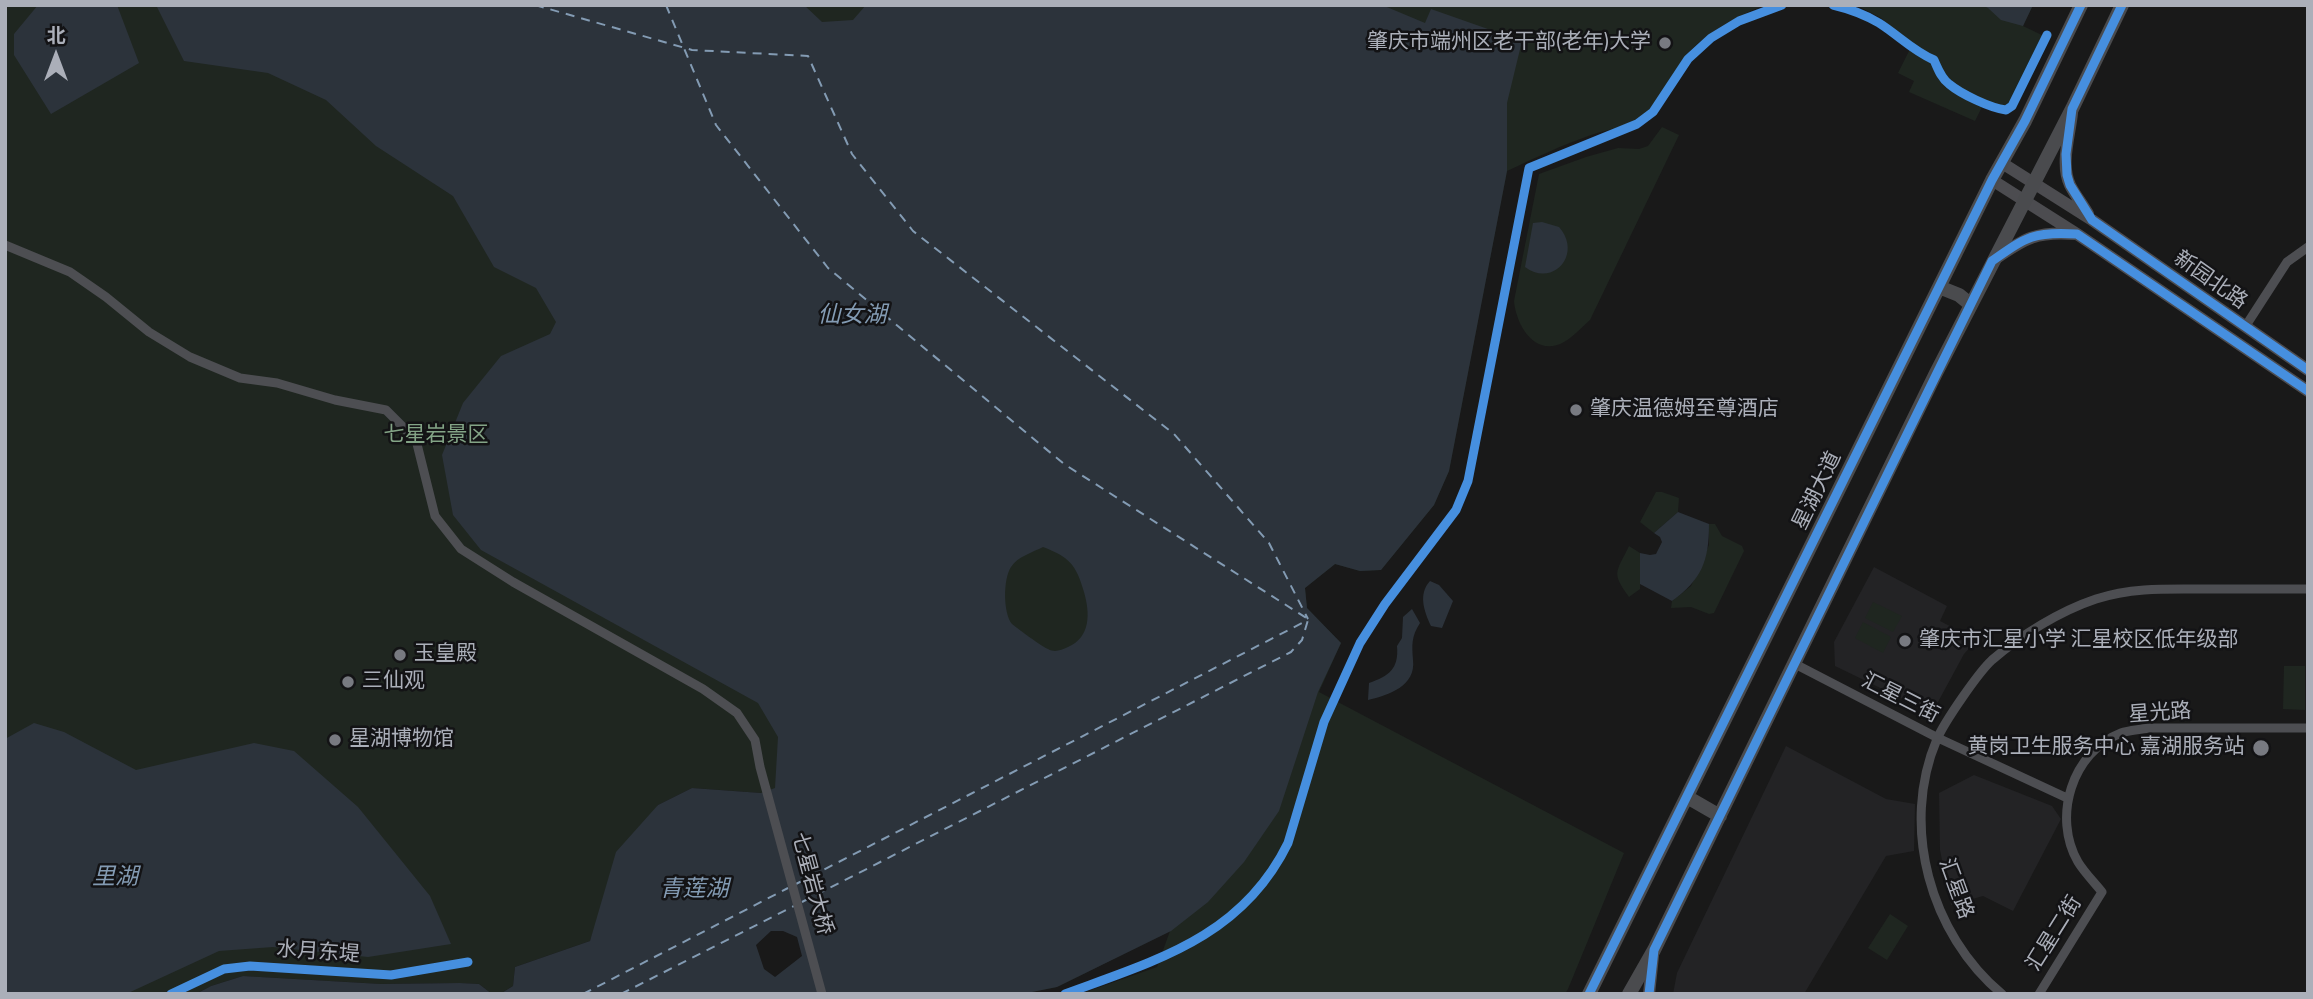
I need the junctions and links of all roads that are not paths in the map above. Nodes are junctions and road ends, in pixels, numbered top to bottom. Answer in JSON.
{"nodes":[{"id":1,"x":2081,"y":5,"type":"edge"},
{"id":2,"x":2122,"y":5,"type":"edge"},
{"id":3,"x":2072,"y":109,"type":"junction"},
{"id":4,"x":2002,"y":163,"type":"junction"},
{"id":5,"x":1992,"y":180,"type":"junction"},
{"id":6,"x":2035,"y":182,"type":"junction"},
{"id":7,"x":2025,"y":200,"type":"junction"},
{"id":8,"x":2092,"y":220,"type":"junction"},
{"id":9,"x":2077,"y":234,"type":"junction"},
{"id":10,"x":5,"y":245,"type":"edge"},
{"id":11,"x":2308,"y":247,"type":"edge"},
{"id":12,"x":1992,"y":261,"type":"junction"},
{"id":13,"x":2157,"y":266,"type":"junction"},
{"id":14,"x":2148,"y":282,"type":"junction"},
{"id":15,"x":1939,"y":286,"type":"junction"},
{"id":16,"x":1970,"y":304,"type":"junction"},
{"id":17,"x":2245,"y":327,"type":"junction"},
{"id":18,"x":2308,"y":370,"type":"edge"},
{"id":19,"x":2308,"y":391,"type":"edge"},
{"id":20,"x":2308,"y":589,"type":"edge"},
{"id":21,"x":1795,"y":664,"type":"junction"},
{"id":22,"x":2308,"y":729,"type":"edge"},
{"id":23,"x":1938,"y":738,"type":"junction"},
{"id":24,"x":1687,"y":797,"type":"junction"},
{"id":25,"x":2067,"y":798,"type":"junction"},
{"id":26,"x":1720,"y":816,"type":"junction"},
{"id":27,"x":2102,"y":892,"type":"joint"},
{"id":28,"x":1654,"y":950,"type":"junction"},
{"id":29,"x":822,"y":994,"type":"edge"},
{"id":30,"x":1589,"y":994,"type":"edge"},
{"id":31,"x":1629,"y":994,"type":"edge"},
{"id":32,"x":1650,"y":994,"type":"edge"},
{"id":33,"x":2002,"y":994,"type":"edge"},
{"id":34,"x":2039,"y":994,"type":"edge"}],
"edges":[{"from":1,"to":4,"type":"main road","name":"星湖大道"},
{"from":2,"to":3,"type":"main road"},
{"from":3,"to":6,"type":"main road"},
{"from":3,"to":8,"type":"main road"},
{"from":4,"to":5,"type":"main road","name":"星湖大道"},
{"from":4,"to":6,"type":"main road","name":"新园北路"},
{"from":5,"to":7,"type":"main road","name":"新园北路"},
{"from":5,"to":15,"type":"main road","name":"星湖大道"},
{"from":6,"to":7,"type":"main road"},
{"from":6,"to":8,"type":"main road","name":"新园北路"},
{"from":7,"to":9,"type":"main road","name":"新园北路"},
{"from":7,"to":12,"type":"main road"},
{"from":8,"to":13,"type":"main road","name":"新园北路"},
{"from":9,"to":12,"type":"main road"},
{"from":9,"to":14,"type":"main road","name":"新园北路"},
{"from":10,"to":29,"type":"street","name":"七星岩大桥"},
{"from":11,"to":17,"type":"street"},
{"from":12,"to":16,"type":"main road"},
{"from":13,"to":14,"type":"main road"},
{"from":13,"to":17,"type":"main road","name":"新园北路"},
{"from":14,"to":19,"type":"main road","name":"新园北路"},
{"from":15,"to":16,"type":"main road"},
{"from":15,"to":24,"type":"main road","name":"星湖大道"},
{"from":16,"to":21,"type":"main road"},
{"from":17,"to":18,"type":"main road","name":"新园北路"},
{"from":20,"to":23,"type":"street","name":"汇星路"},
{"from":21,"to":23,"type":"street","name":"汇星三街"},
{"from":21,"to":26,"type":"main road"},
{"from":22,"to":25,"type":"street","name":"星光路"},
{"from":23,"to":25,"type":"street","name":"汇星三街"},
{"from":23,"to":33,"type":"street","name":"汇星路"},
{"from":24,"to":26,"type":"main road"},
{"from":24,"to":30,"type":"main road","name":"星湖大道"},
{"from":25,"to":27,"type":"street","name":"星光路"},
{"from":26,"to":28,"type":"main road"},
{"from":27,"to":34,"type":"street","name":"汇星二街"},
{"from":28,"to":31,"type":"main road"},
{"from":28,"to":32,"type":"main road"}]}
